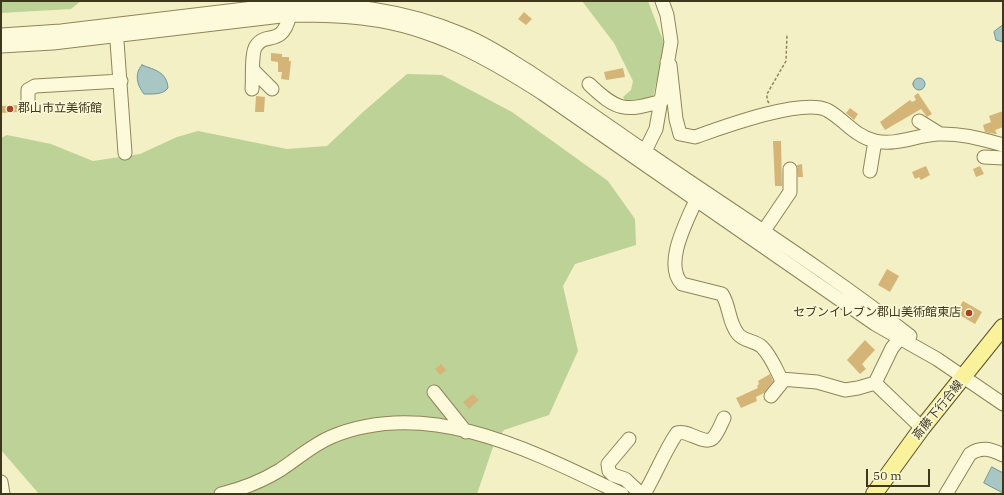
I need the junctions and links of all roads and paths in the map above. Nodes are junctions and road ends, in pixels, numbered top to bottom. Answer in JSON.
{"nodes":[{"id":1,"x":662,"y":1,"type":"edge"},
{"id":2,"x":290,"y":15,"type":"junction"},
{"id":3,"x":117,"y":30,"type":"junction"},
{"id":4,"x":787,"y":34,"type":"dead end"},
{"id":5,"x":1,"y":35,"type":"edge"},
{"id":6,"x":1,"y":46,"type":"edge"},
{"id":7,"x":667,"y":62,"type":"junction"},
{"id":8,"x":253,"y":70,"type":"junction"},
{"id":9,"x":121,"y":80,"type":"junction"},
{"id":10,"x":589,"y":84,"type":"dead end"},
{"id":11,"x":252,"y":89,"type":"dead end"},
{"id":12,"x":272,"y":89,"type":"dead end"},
{"id":13,"x":662,"y":101,"type":"junction"},
{"id":14,"x":28,"y":104,"type":"dead end"},
{"id":15,"x":782,"y":110,"type":"junction"},
{"id":16,"x":919,"y":121,"type":"dead end"},
{"id":17,"x":940,"y":134,"type":"junction"},
{"id":18,"x":875,"y":141,"type":"junction"},
{"id":19,"x":1003,"y":145,"type":"edge"},
{"id":20,"x":125,"y":153,"type":"dead end"},
{"id":21,"x":642,"y":156,"type":"junction"},
{"id":22,"x":984,"y":157,"type":"dead end"},
{"id":23,"x":1003,"y":158,"type":"edge"},
{"id":24,"x":790,"y":169,"type":"dead end"},
{"id":25,"x":870,"y":171,"type":"dead end"},
{"id":26,"x":696,"y":200,"type":"junction"},
{"id":27,"x":763,"y":232,"type":"junction"},
{"id":28,"x":1003,"y":327,"type":"edge"},
{"id":29,"x":900,"y":338,"type":"junction"},
{"id":30,"x":937,"y":359,"type":"junction"},
{"id":31,"x":964,"y":378,"type":"junction"},
{"id":32,"x":784,"y":380,"type":"junction"},
{"id":33,"x":875,"y":383,"type":"junction"},
{"id":34,"x":434,"y":392,"type":"dead end"},
{"id":35,"x":771,"y":396,"type":"dead end"},
{"id":36,"x":1003,"y":404,"type":"edge"},
{"id":37,"x":724,"y":418,"type":"dead end"},
{"id":38,"x":922,"y":428,"type":"junction"},
{"id":39,"x":466,"y":432,"type":"junction"},
{"id":40,"x":629,"y":439,"type":"dead end"},
{"id":41,"x":1003,"y":455,"type":"edge"},
{"id":42,"x":1,"y":482,"type":"edge"},
{"id":43,"x":3,"y":494,"type":"edge"},
{"id":44,"x":222,"y":494,"type":"edge"},
{"id":45,"x":622,"y":494,"type":"edge"},
{"id":46,"x":642,"y":494,"type":"edge"},
{"id":47,"x":874,"y":494,"type":"edge"},
{"id":48,"x":946,"y":494,"type":"edge"}],
"edges":[{"from":1,"to":7,"type":"street"},
{"from":2,"to":3,"type":"street"},
{"from":2,"to":8,"type":"street"},
{"from":2,"to":21,"type":"street"},
{"from":3,"to":5,"type":"street"},
{"from":3,"to":6,"type":"street"},
{"from":3,"to":9,"type":"street"},
{"from":3,"to":21,"type":"street"},
{"from":4,"to":15,"type":"path"},
{"from":7,"to":13,"type":"street"},
{"from":7,"to":15,"type":"street"},
{"from":8,"to":11,"type":"street"},
{"from":8,"to":12,"type":"street"},
{"from":9,"to":14,"type":"street"},
{"from":9,"to":20,"type":"street"},
{"from":10,"to":13,"type":"street"},
{"from":13,"to":21,"type":"street"},
{"from":15,"to":18,"type":"street"},
{"from":16,"to":17,"type":"street"},
{"from":17,"to":18,"type":"street"},
{"from":17,"to":19,"type":"street"},
{"from":18,"to":25,"type":"street"},
{"from":21,"to":26,"type":"street"},
{"from":21,"to":27,"type":"street"},
{"from":22,"to":23,"type":"street"},
{"from":24,"to":27,"type":"street"},
{"from":26,"to":29,"type":"street"},
{"from":26,"to":32,"type":"street"},
{"from":27,"to":30,"type":"street"},
{"from":28,"to":31,"type":"main road","name":"斎藤下行合線"},
{"from":29,"to":30,"type":"street"},
{"from":29,"to":33,"type":"street"},
{"from":30,"to":31,"type":"street"},
{"from":31,"to":36,"type":"street"},
{"from":31,"to":38,"type":"main road","name":"斎藤下行合線"},
{"from":32,"to":33,"type":"street"},
{"from":32,"to":35,"type":"street"},
{"from":33,"to":38,"type":"street"},
{"from":34,"to":39,"type":"street"},
{"from":37,"to":46,"type":"street"},
{"from":38,"to":47,"type":"main road","name":"斎藤下行合線"},
{"from":39,"to":44,"type":"street"},
{"from":39,"to":45,"type":"street"},
{"from":40,"to":46,"type":"street"},
{"from":41,"to":48,"type":"street"},
{"from":42,"to":43,"type":"street"}]}
